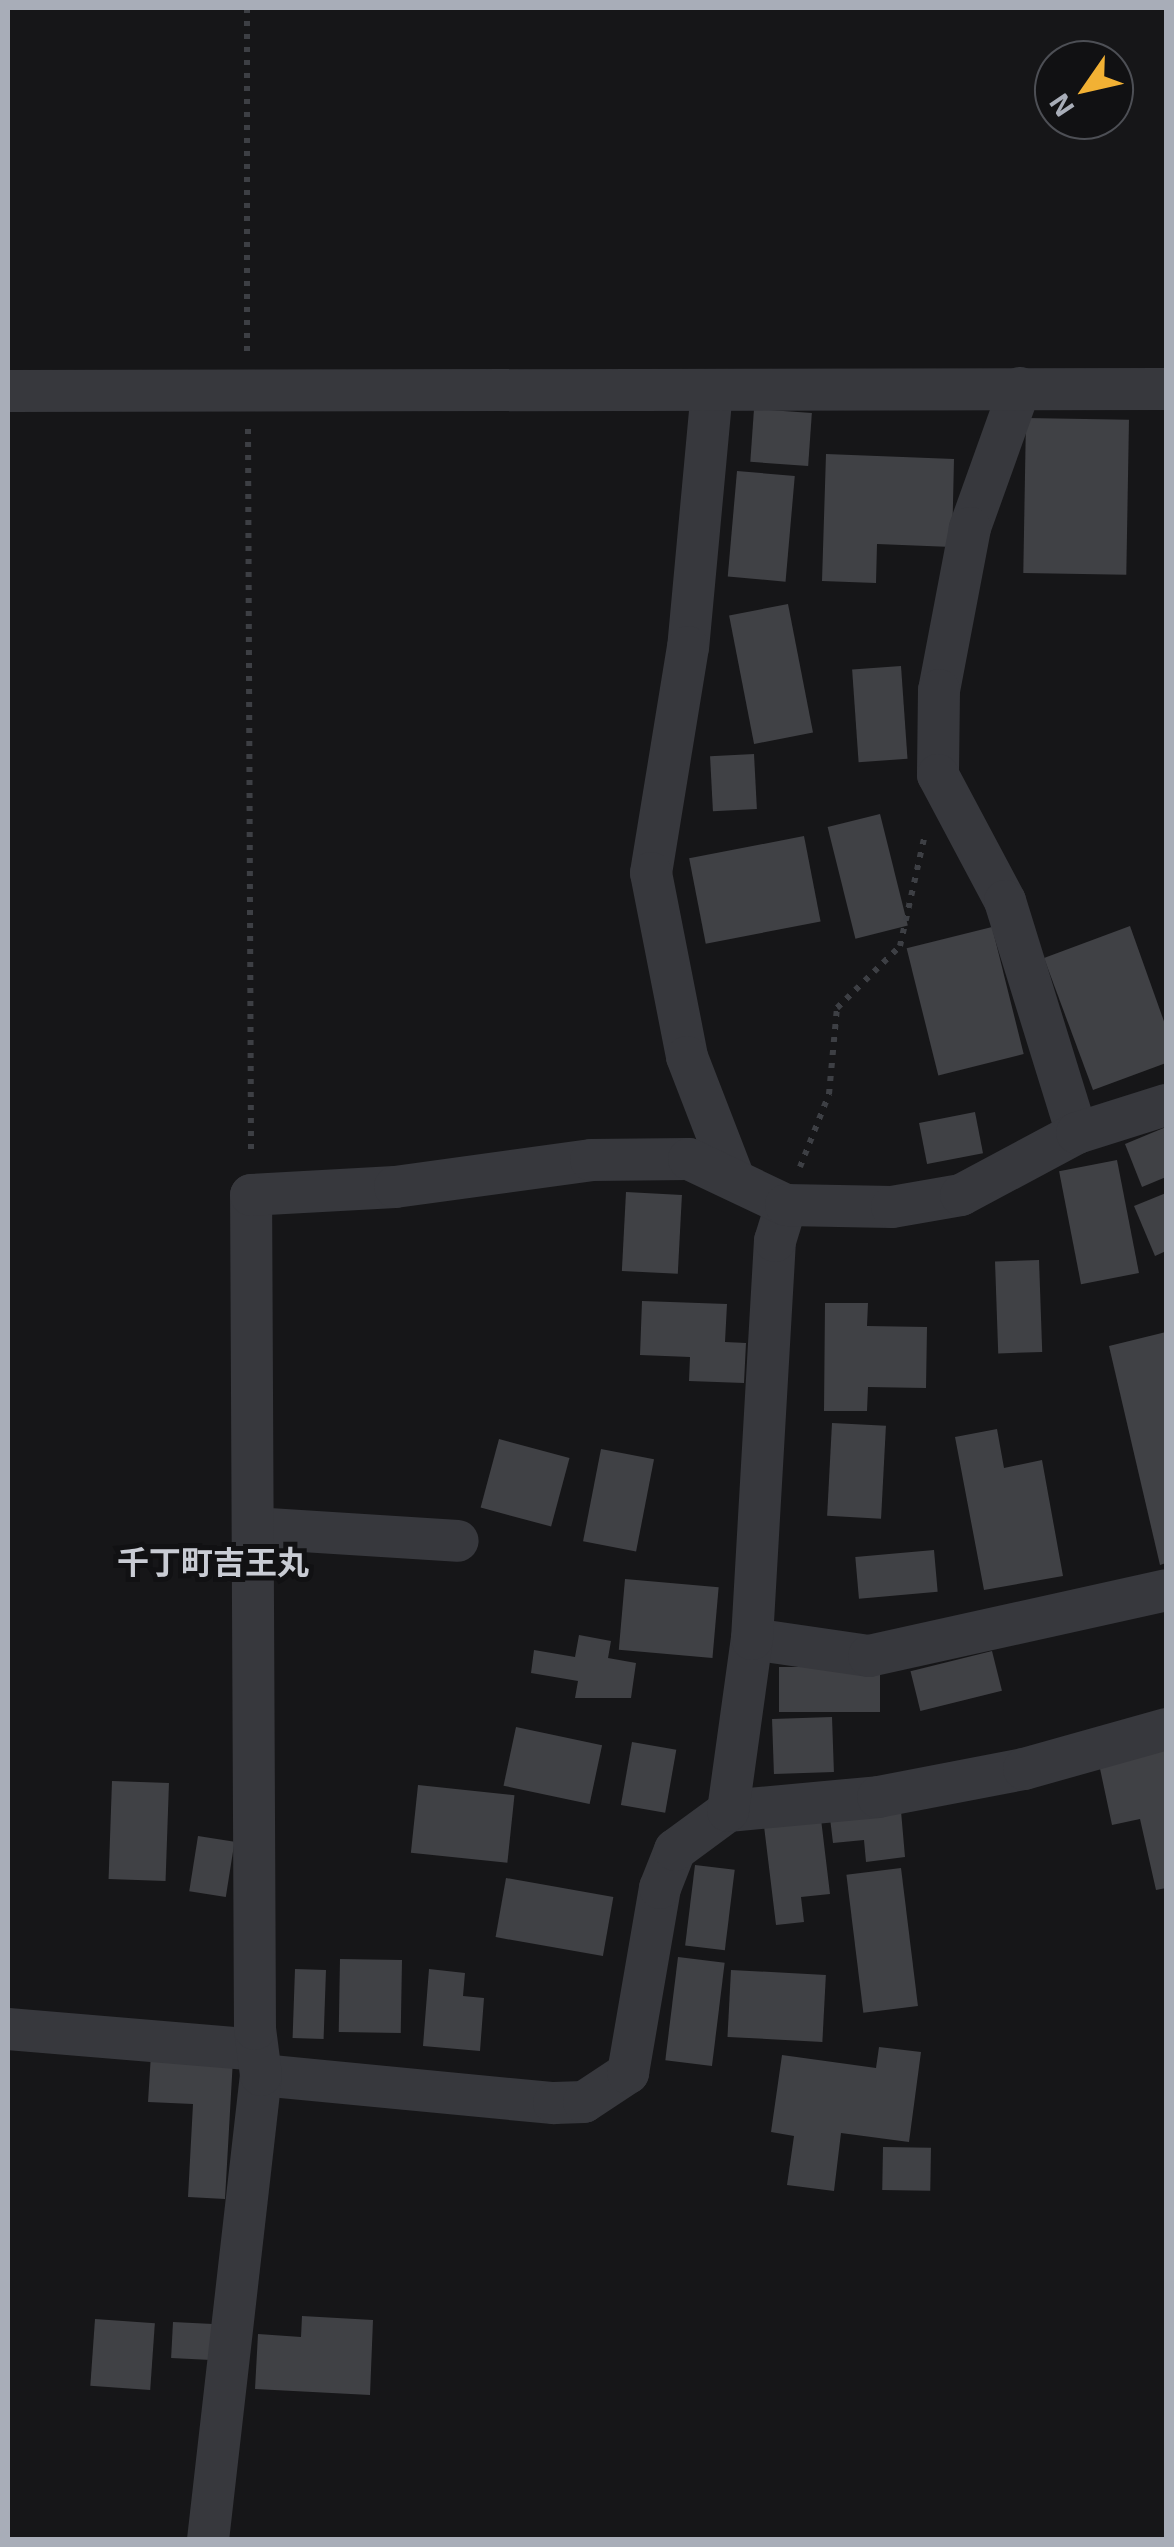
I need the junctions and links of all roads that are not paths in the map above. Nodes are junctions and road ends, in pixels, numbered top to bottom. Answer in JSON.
{"nodes":[{"id":1,"x":1020,"y":388,"type":"junction"},
{"id":2,"x":1166,"y":389,"type":"edge"},
{"id":3,"x":712,"y":390,"type":"junction"},
{"id":4,"x":8,"y":391,"type":"edge"},
{"id":5,"x":1166,"y":1106,"type":"edge"},
{"id":6,"x":1077,"y":1132,"type":"junction"},
{"id":7,"x":733,"y":1176,"type":"junction"},
{"id":8,"x":786,"y":1205,"type":"junction"},
{"id":9,"x":253,"y":1528,"type":"junction"},
{"id":10,"x":458,"y":1541,"type":"dead end"},
{"id":11,"x":1166,"y":1590,"type":"edge"},
{"id":12,"x":752,"y":1640,"type":"junction"},
{"id":13,"x":1166,"y":1729,"type":"edge"},
{"id":14,"x":728,"y":1812,"type":"junction"},
{"id":15,"x":8,"y":2029,"type":"edge"},
{"id":16,"x":259,"y":2063,"type":"junction"},
{"id":17,"x":208,"y":2540,"type":"edge"}],
"edges":[{"from":1,"to":2,"type":"street"},
{"from":1,"to":3,"type":"street"},
{"from":1,"to":6,"type":"street"},
{"from":3,"to":4,"type":"street"},
{"from":3,"to":7,"type":"street"},
{"from":5,"to":6,"type":"street"},
{"from":6,"to":8,"type":"street"},
{"from":7,"to":8,"type":"street"},
{"from":7,"to":9,"type":"street"},
{"from":8,"to":12,"type":"street"},
{"from":9,"to":10,"type":"street"},
{"from":9,"to":16,"type":"street"},
{"from":11,"to":12,"type":"street"},
{"from":12,"to":14,"type":"street"},
{"from":13,"to":14,"type":"street"},
{"from":14,"to":16,"type":"street"},
{"from":15,"to":16,"type":"street"},
{"from":16,"to":17,"type":"street"}]}
